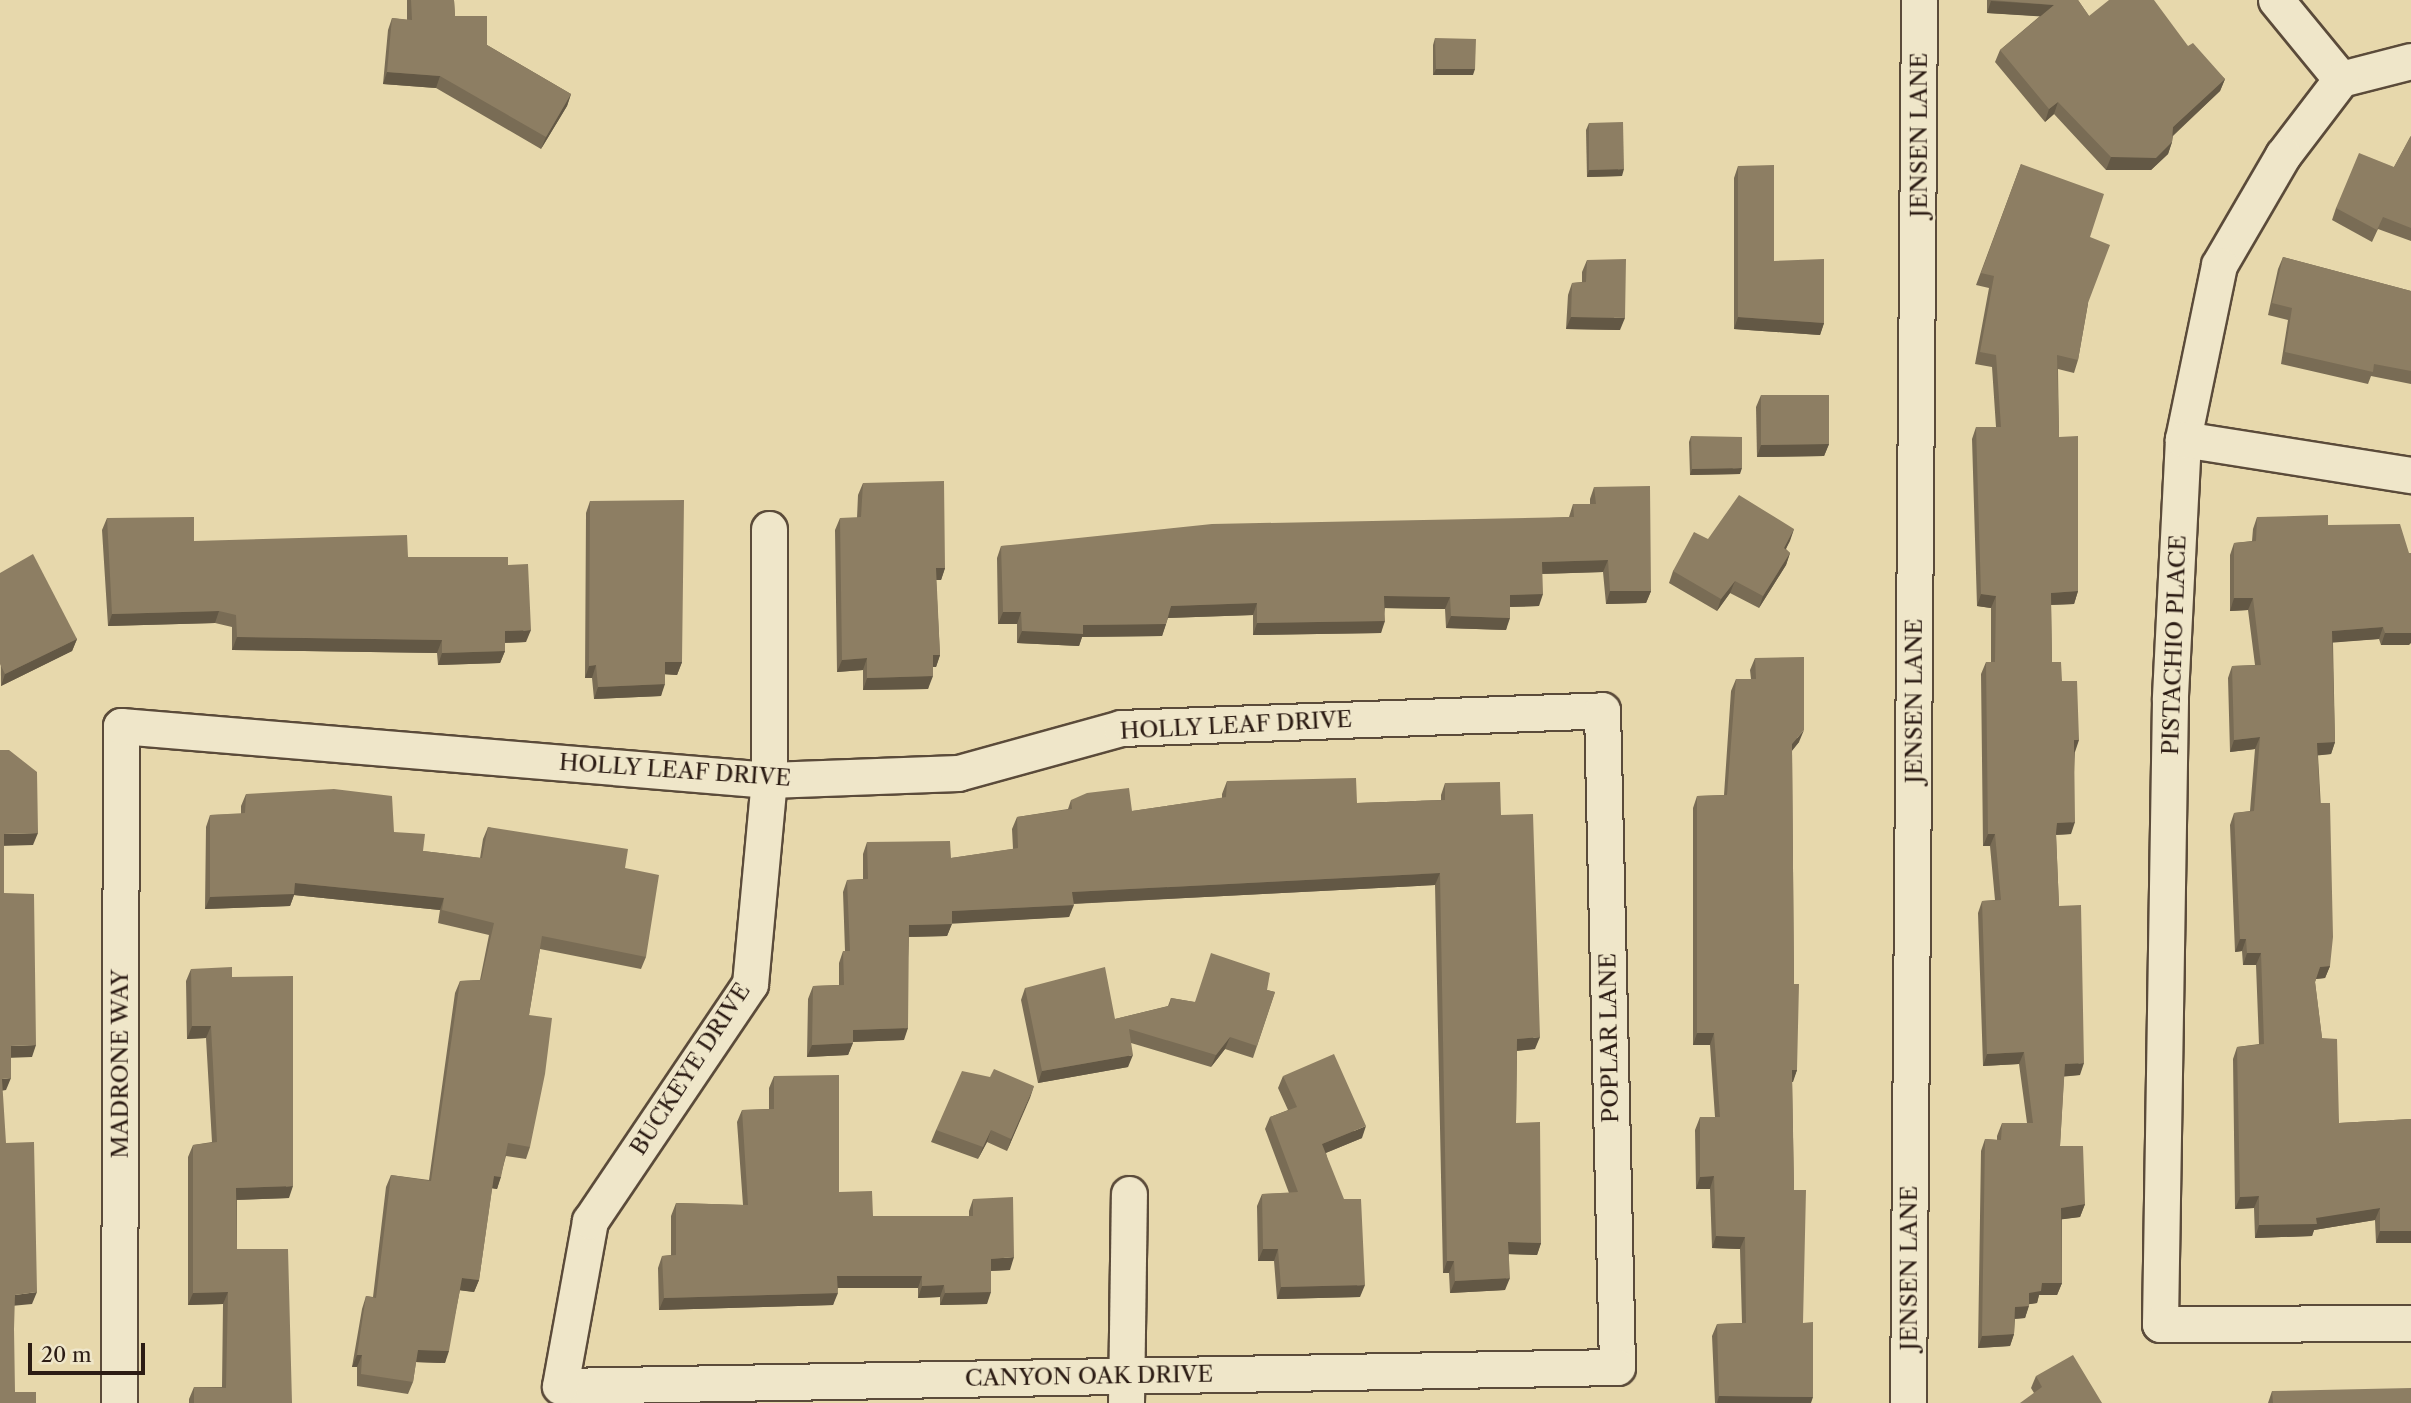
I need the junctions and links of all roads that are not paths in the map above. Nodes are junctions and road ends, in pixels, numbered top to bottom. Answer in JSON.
{"nodes":[{"id":1,"x":1919,"y":0,"type":"edge"},
{"id":2,"x":2276,"y":0,"type":"edge"},
{"id":3,"x":2411,"y":61,"type":"edge"},
{"id":4,"x":2341,"y":79,"type":"junction"},
{"id":5,"x":2183,"y":439,"type":"junction"},
{"id":6,"x":2411,"y":475,"type":"edge"},
{"id":7,"x":769,"y":529,"type":"dead end"},
{"id":8,"x":1602,"y":710,"type":"joint"},
{"id":9,"x":121,"y":726,"type":"joint"},
{"id":10,"x":769,"y":780,"type":"junction"},
{"id":11,"x":1129,"y":1194,"type":"dead end"},
{"id":12,"x":2411,"y":1323,"type":"edge"},
{"id":13,"x":1617,"y":1367,"type":"joint"},
{"id":14,"x":560,"y":1385,"type":"joint"},
{"id":15,"x":1126,"y":1389,"type":"edge"},
{"id":16,"x":118,"y":1403,"type":"edge"},
{"id":17,"x":1908,"y":1403,"type":"edge"}],
"edges":[{"from":1,"to":17,"type":"street","name":"JENSEN LANE"},
{"from":2,"to":4,"type":"street"},
{"from":3,"to":4,"type":"street"},
{"from":4,"to":5,"type":"street","name":"PISTACHIO PLACE"},
{"from":5,"to":6,"type":"street"},
{"from":5,"to":12,"type":"street","name":"PISTACHIO PLACE"},
{"from":7,"to":10,"type":"street","name":"BUCKEYE DRIVE"},
{"from":8,"to":10,"type":"street","name":"HOLLY LEAF DRIVE"},
{"from":8,"to":13,"type":"street","name":"POPLAR LANE"},
{"from":9,"to":10,"type":"street","name":"HOLLY LEAF DRIVE"},
{"from":9,"to":16,"type":"street","name":"MADRONE WAY"},
{"from":10,"to":14,"type":"street","name":"BUCKEYE DRIVE"},
{"from":11,"to":15,"type":"street"},
{"from":13,"to":15,"type":"street","name":"CANYON OAK DRIVE"},
{"from":14,"to":15,"type":"street","name":"CANYON OAK DRIVE"}]}
